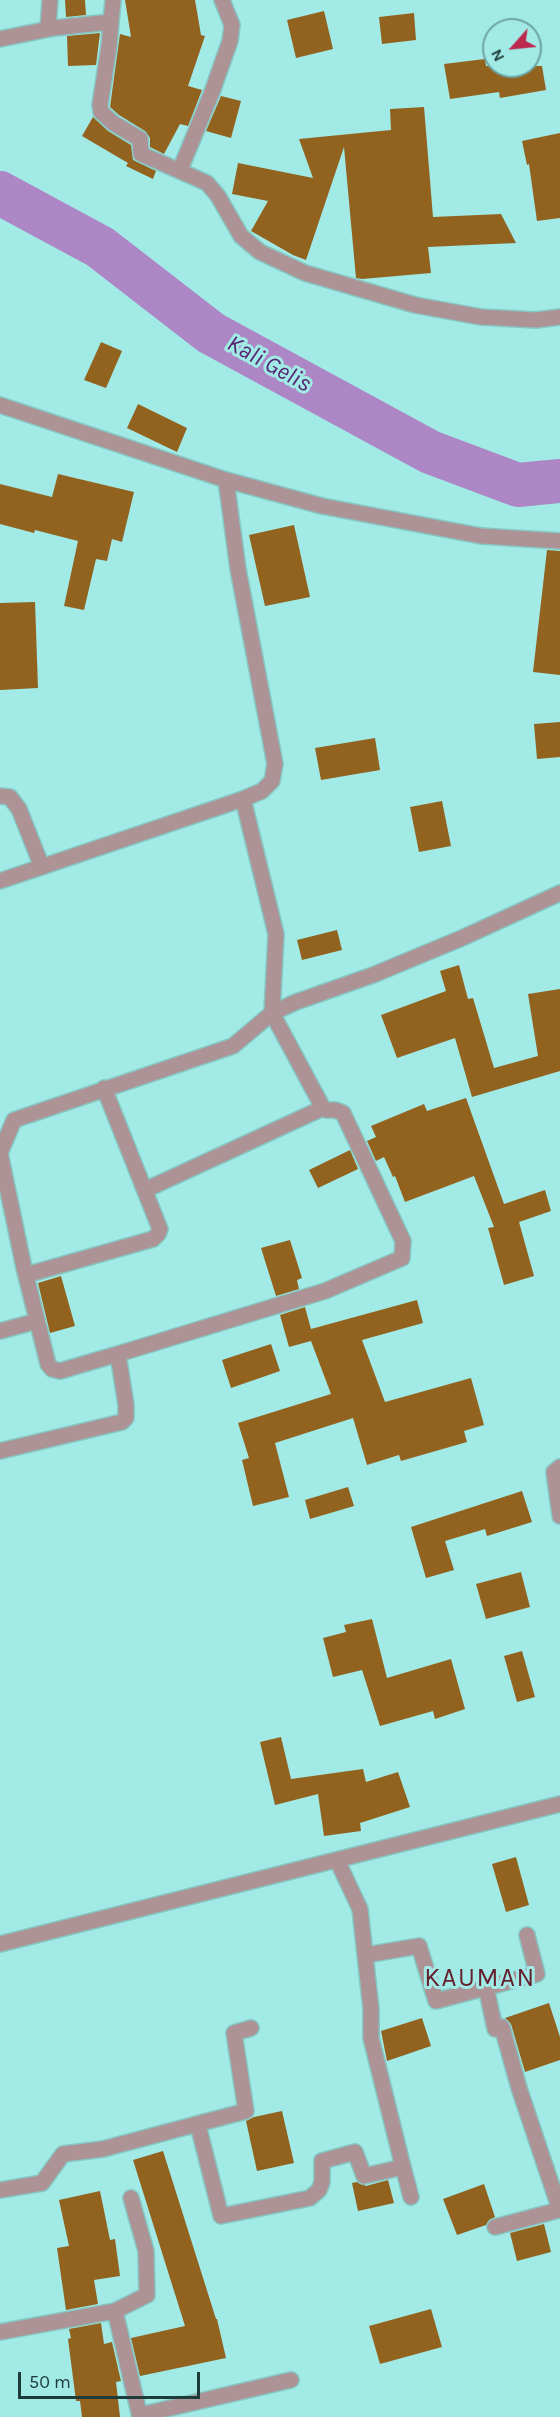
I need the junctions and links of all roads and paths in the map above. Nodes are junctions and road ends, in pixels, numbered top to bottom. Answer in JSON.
{"nodes":[{"id":1,"x":50,"y":0,"type":"edge"},
{"id":2,"x":113,"y":0,"type":"edge"},
{"id":3,"x":222,"y":0,"type":"edge"},
{"id":4,"x":110,"y":22,"type":"junction"},
{"id":5,"x":48,"y":29,"type":"junction"},
{"id":6,"x":0,"y":39,"type":"edge"},
{"id":7,"x":180,"y":170,"type":"junction"},
{"id":8,"x":560,"y":317,"type":"edge"},
{"id":9,"x":0,"y":405,"type":"edge"},
{"id":10,"x":226,"y":480,"type":"junction"},
{"id":11,"x":560,"y":541,"type":"edge"},
{"id":12,"x":0,"y":796,"type":"edge"},
{"id":13,"x":243,"y":800,"type":"junction"},
{"id":14,"x":42,"y":867,"type":"junction"},
{"id":15,"x":0,"y":881,"type":"edge"},
{"id":16,"x":560,"y":893,"type":"edge"},
{"id":17,"x":273,"y":1013,"type":"junction"},
{"id":18,"x":104,"y":1088,"type":"junction"},
{"id":19,"x":323,"y":1108,"type":"junction"},
{"id":20,"x":0,"y":1153,"type":"edge"},
{"id":21,"x":145,"y":1190,"type":"junction"},
{"id":22,"x":27,"y":1275,"type":"junction"},
{"id":23,"x":37,"y":1321,"type":"junction"},
{"id":24,"x":0,"y":1331,"type":"edge"},
{"id":25,"x":118,"y":1354,"type":"junction"},
{"id":26,"x":0,"y":1452,"type":"edge"},
{"id":27,"x":560,"y":1467,"type":"edge"},
{"id":28,"x":560,"y":1515,"type":"edge"},
{"id":29,"x":560,"y":1804,"type":"edge"},
{"id":30,"x":337,"y":1860,"type":"junction"},
{"id":31,"x":527,"y":1935,"type":"dead end"},
{"id":32,"x":0,"y":1944,"type":"edge"},
{"id":33,"x":366,"y":1955,"type":"junction"},
{"id":34,"x":486,"y":1988,"type":"junction"},
{"id":35,"x":251,"y":2028,"type":"dead end"},
{"id":36,"x":198,"y":2125,"type":"junction"},
{"id":37,"x":403,"y":2167,"type":"junction"},
{"id":38,"x":0,"y":2190,"type":"edge"},
{"id":39,"x":411,"y":2197,"type":"dead end"},
{"id":40,"x":131,"y":2198,"type":"dead end"},
{"id":41,"x":559,"y":2210,"type":"edge"},
{"id":42,"x":495,"y":2227,"type":"dead end"},
{"id":43,"x":115,"y":2311,"type":"junction"},
{"id":44,"x":0,"y":2332,"type":"edge"},
{"id":45,"x":291,"y":2380,"type":"dead end"},
{"id":46,"x":140,"y":2416,"type":"edge"}],
"edges":[{"from":1,"to":5,"type":"street"},
{"from":2,"to":4,"type":"street"},
{"from":3,"to":7,"type":"street"},
{"from":4,"to":5,"type":"street"},
{"from":4,"to":7,"type":"street"},
{"from":5,"to":6,"type":"street"},
{"from":7,"to":8,"type":"street"},
{"from":9,"to":10,"type":"street"},
{"from":10,"to":11,"type":"street"},
{"from":10,"to":13,"type":"street"},
{"from":12,"to":14,"type":"street"},
{"from":13,"to":14,"type":"street"},
{"from":13,"to":17,"type":"street"},
{"from":14,"to":15,"type":"street"},
{"from":16,"to":17,"type":"street"},
{"from":17,"to":18,"type":"street"},
{"from":17,"to":19,"type":"street"},
{"from":18,"to":20,"type":"street"},
{"from":18,"to":21,"type":"street"},
{"from":19,"to":21,"type":"street"},
{"from":19,"to":25,"type":"street"},
{"from":20,"to":22,"type":"street"},
{"from":21,"to":22,"type":"street"},
{"from":22,"to":23,"type":"street"},
{"from":23,"to":24,"type":"street"},
{"from":23,"to":25,"type":"street"},
{"from":25,"to":26,"type":"street"},
{"from":27,"to":28,"type":"street"},
{"from":29,"to":30,"type":"street"},
{"from":30,"to":32,"type":"street"},
{"from":30,"to":33,"type":"street"},
{"from":31,"to":34,"type":"street"},
{"from":33,"to":34,"type":"street"},
{"from":33,"to":37,"type":"street"},
{"from":34,"to":41,"type":"street"},
{"from":35,"to":36,"type":"street"},
{"from":36,"to":37,"type":"street"},
{"from":36,"to":38,"type":"street"},
{"from":37,"to":39,"type":"street"},
{"from":40,"to":43,"type":"street"},
{"from":41,"to":42,"type":"street"},
{"from":43,"to":44,"type":"street"},
{"from":43,"to":46,"type":"street"},
{"from":45,"to":46,"type":"street"}]}
